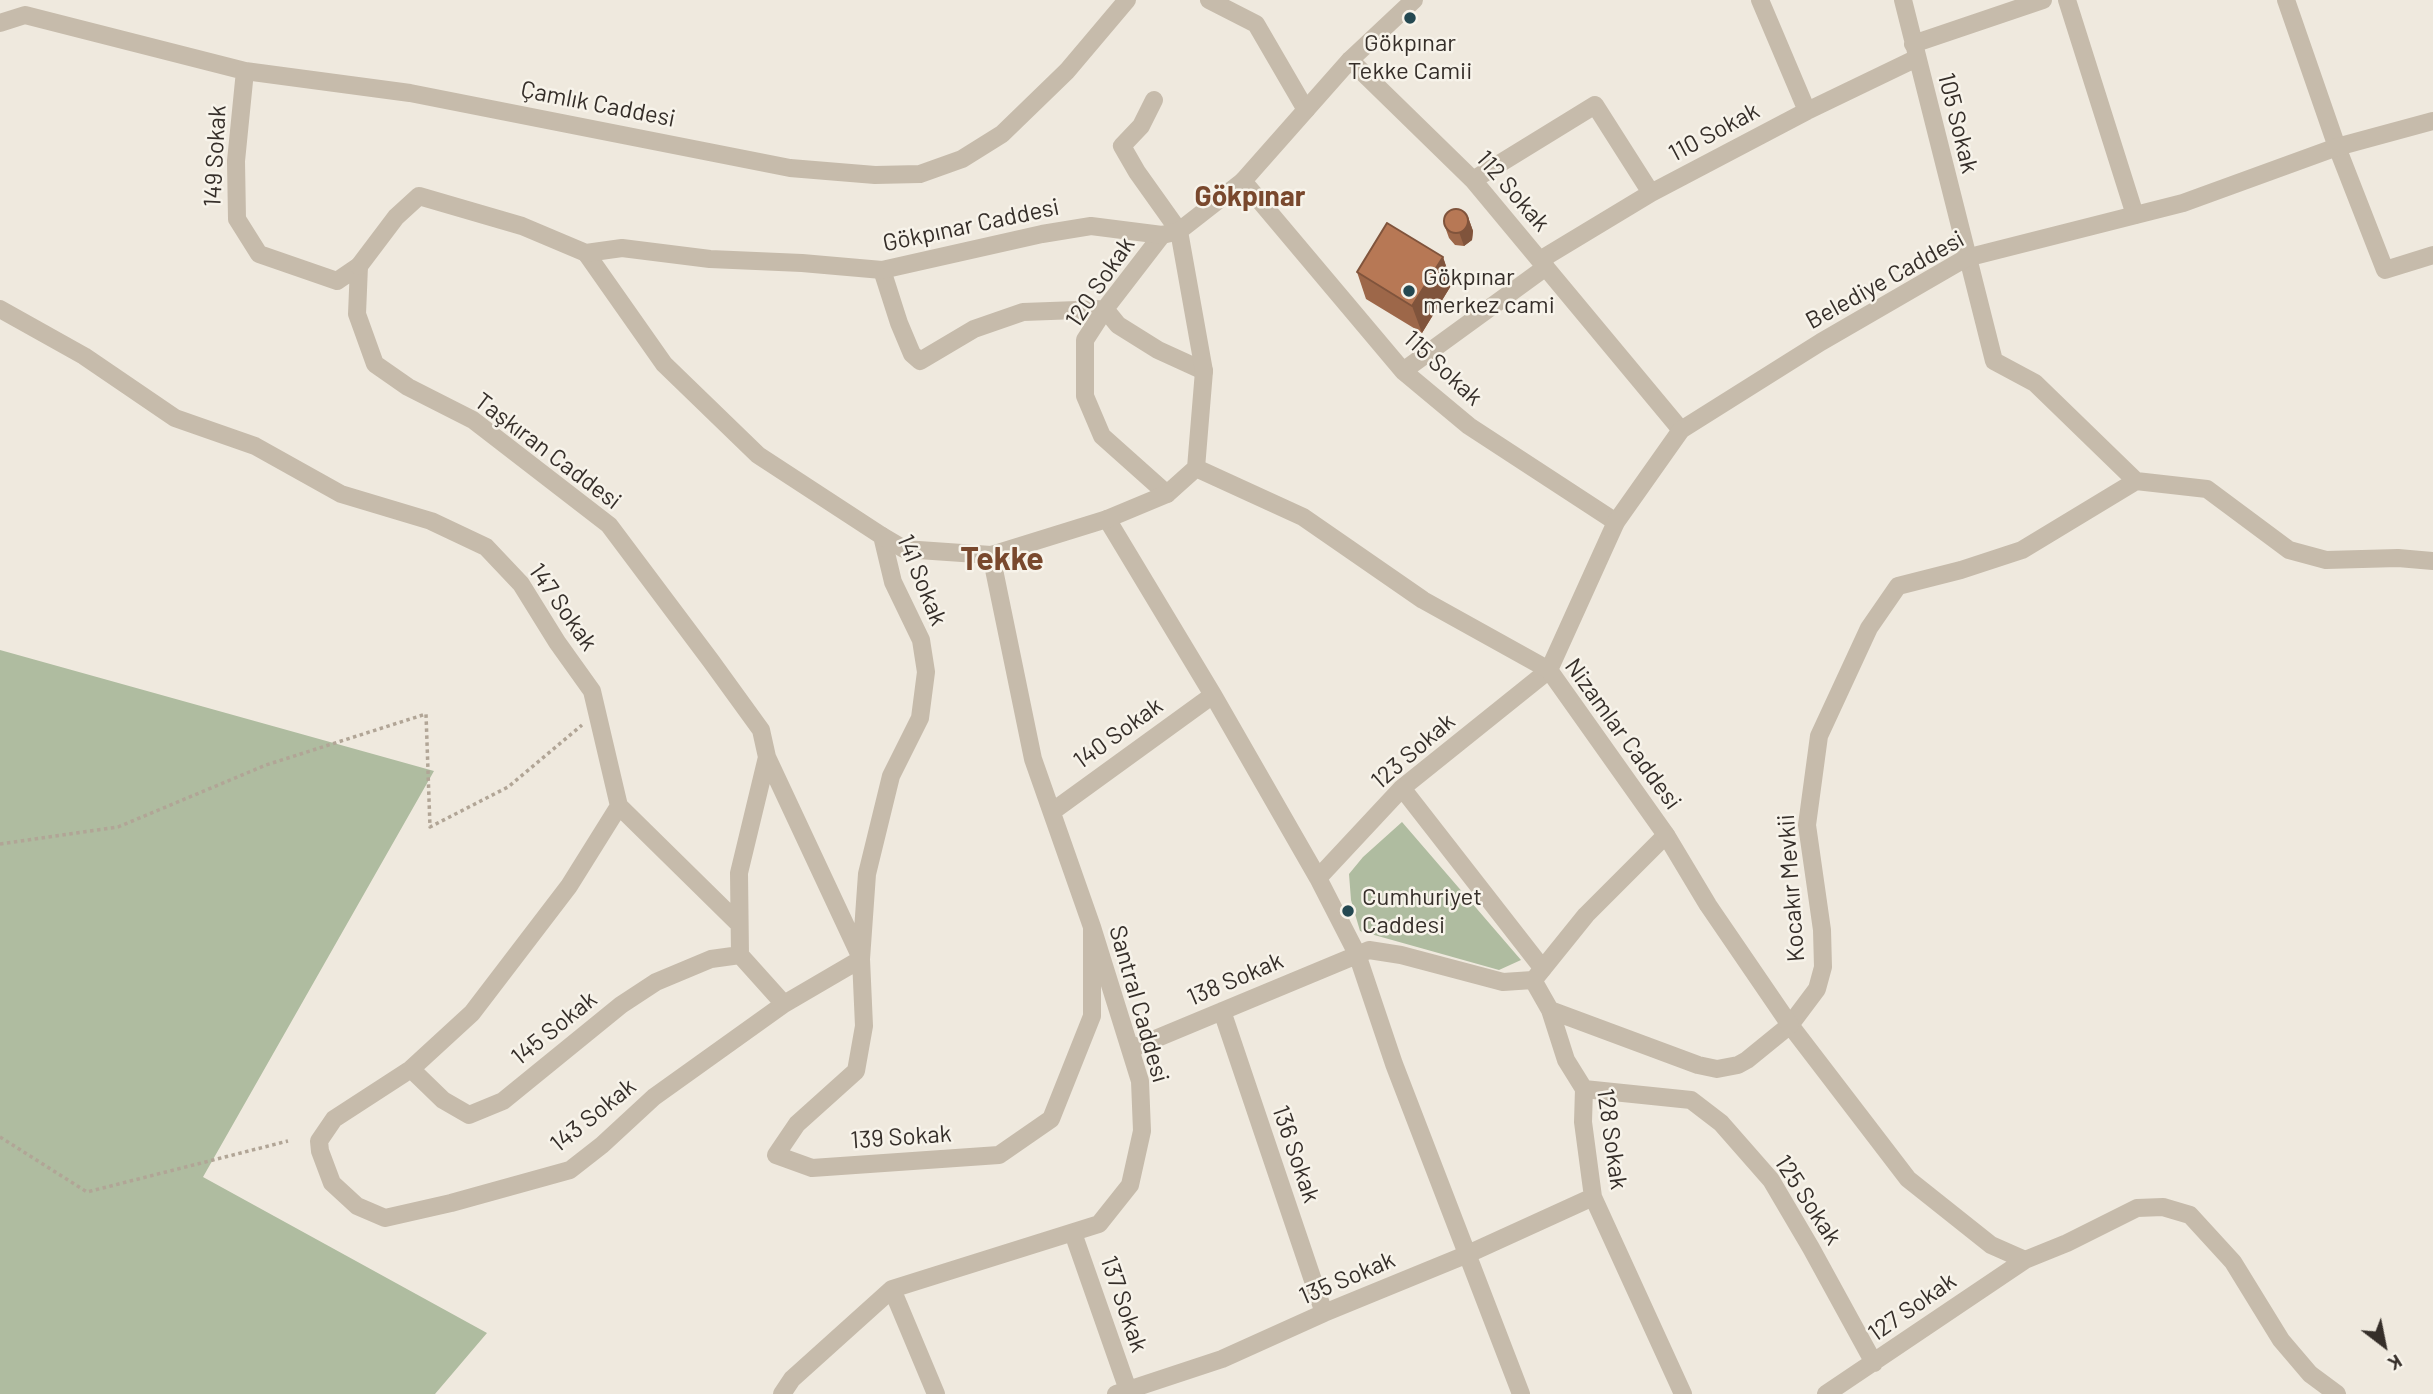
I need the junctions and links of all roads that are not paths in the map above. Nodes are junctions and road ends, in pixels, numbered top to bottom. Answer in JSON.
{"nodes":[{"id":1,"x":1127,"y":0,"type":"edge"},
{"id":2,"x":1209,"y":0,"type":"edge"},
{"id":3,"x":1414,"y":0,"type":"edge"},
{"id":4,"x":1760,"y":0,"type":"edge"},
{"id":5,"x":1902,"y":0,"type":"edge"},
{"id":6,"x":2043,"y":0,"type":"edge"},
{"id":7,"x":2067,"y":0,"type":"edge"},
{"id":8,"x":2286,"y":0,"type":"edge"},
{"id":9,"x":0,"y":23,"type":"edge"},
{"id":10,"x":1915,"y":51,"type":"junction"},
{"id":11,"x":1350,"y":60,"type":"junction"},
{"id":12,"x":245,"y":71,"type":"junction"},
{"id":13,"x":1154,"y":100,"type":"dead end"},
{"id":14,"x":1306,"y":110,"type":"junction"},
{"id":15,"x":1807,"y":111,"type":"junction"},
{"id":16,"x":2433,"y":121,"type":"edge"},
{"id":17,"x":2337,"y":147,"type":"junction"},
{"id":18,"x":1473,"y":180,"type":"junction"},
{"id":19,"x":1243,"y":181,"type":"junction"},
{"id":20,"x":1651,"y":194,"type":"junction"},
{"id":21,"x":2135,"y":215,"type":"junction"},
{"id":22,"x":1170,"y":233,"type":"junction"},
{"id":23,"x":586,"y":253,"type":"junction"},
{"id":24,"x":2433,"y":255,"type":"edge"},
{"id":25,"x":1966,"y":258,"type":"junction"},
{"id":26,"x":1543,"y":264,"type":"junction"},
{"id":27,"x":359,"y":266,"type":"junction"},
{"id":28,"x":882,"y":270,"type":"junction"},
{"id":29,"x":0,"y":309,"type":"edge"},
{"id":30,"x":1105,"y":309,"type":"junction"},
{"id":31,"x":1204,"y":371,"type":"junction"},
{"id":32,"x":1403,"y":371,"type":"junction"},
{"id":33,"x":1681,"y":430,"type":"junction"},
{"id":34,"x":1196,"y":468,"type":"junction"},
{"id":35,"x":2136,"y":481,"type":"junction"},
{"id":36,"x":1167,"y":494,"type":"junction"},
{"id":37,"x":1107,"y":519,"type":"junction"},
{"id":38,"x":1616,"y":522,"type":"junction"},
{"id":39,"x":882,"y":536,"type":"junction"},
{"id":40,"x":991,"y":555,"type":"junction"},
{"id":41,"x":2433,"y":561,"type":"edge"},
{"id":42,"x":1549,"y":670,"type":"junction"},
{"id":43,"x":1213,"y":695,"type":"junction"},
{"id":44,"x":767,"y":757,"type":"junction"},
{"id":45,"x":1402,"y":788,"type":"junction"},
{"id":46,"x":619,"y":806,"type":"junction"},
{"id":47,"x":1053,"y":811,"type":"junction"},
{"id":48,"x":1666,"y":835,"type":"junction"},
{"id":49,"x":1318,"y":878,"type":"junction"},
{"id":50,"x":738,"y":923,"type":"junction"},
{"id":51,"x":1092,"y":927,"type":"junction"},
{"id":52,"x":1357,"y":954,"type":"junction"},
{"id":53,"x":740,"y":955,"type":"junction"},
{"id":54,"x":861,"y":959,"type":"junction"},
{"id":55,"x":1538,"y":974,"type":"junction"},
{"id":56,"x":784,"y":1004,"type":"junction"},
{"id":57,"x":1550,"y":1010,"type":"junction"},
{"id":58,"x":1222,"y":1011,"type":"junction"},
{"id":59,"x":1790,"y":1025,"type":"junction"},
{"id":60,"x":1131,"y":1049,"type":"junction"},
{"id":61,"x":411,"y":1069,"type":"junction"},
{"id":62,"x":1584,"y":1089,"type":"junction"},
{"id":63,"x":1594,"y":1197,"type":"junction"},
{"id":64,"x":1073,"y":1233,"type":"junction"},
{"id":65,"x":1468,"y":1254,"type":"junction"},
{"id":66,"x":2025,"y":1260,"type":"junction"},
{"id":67,"x":892,"y":1289,"type":"junction"},
{"id":68,"x":1324,"y":1313,"type":"junction"},
{"id":69,"x":1874,"y":1363,"type":"junction"},
{"id":70,"x":1122,"y":1392,"type":"edge"},
{"id":71,"x":782,"y":1394,"type":"edge"},
{"id":72,"x":936,"y":1394,"type":"edge"},
{"id":73,"x":1521,"y":1394,"type":"edge"},
{"id":74,"x":1683,"y":1394,"type":"edge"},
{"id":75,"x":1826,"y":1394,"type":"edge"},
{"id":76,"x":2337,"y":1394,"type":"edge"}],
"edges":[{"from":1,"to":12,"type":"street","name":"Çamlık Caddesi"},
{"from":2,"to":14,"type":"street"},
{"from":3,"to":11,"type":"street"},
{"from":4,"to":15,"type":"street"},
{"from":5,"to":10,"type":"street","name":"105 Sokak"},
{"from":6,"to":10,"type":"street","name":"110 Sokak"},
{"from":7,"to":21,"type":"street"},
{"from":8,"to":17,"type":"street"},
{"from":9,"to":12,"type":"street","name":"Çamlık Caddesi"},
{"from":10,"to":15,"type":"street","name":"110 Sokak"},
{"from":10,"to":25,"type":"street","name":"105 Sokak"},
{"from":11,"to":14,"type":"street"},
{"from":11,"to":18,"type":"street","name":"112 Sokak"},
{"from":12,"to":27,"type":"street","name":"149 Sokak"},
{"from":13,"to":22,"type":"street"},
{"from":14,"to":19,"type":"street"},
{"from":15,"to":20,"type":"street","name":"110 Sokak"},
{"from":16,"to":17,"type":"street","name":"Belediye Caddesi"},
{"from":17,"to":21,"type":"street","name":"Belediye Caddesi"},
{"from":17,"to":24,"type":"street"},
{"from":18,"to":20,"type":"street"},
{"from":18,"to":26,"type":"street","name":"112 Sokak"},
{"from":19,"to":22,"type":"street"},
{"from":19,"to":32,"type":"street","name":"115 Sokak"},
{"from":20,"to":26,"type":"street","name":"110 Sokak"},
{"from":21,"to":25,"type":"street","name":"Belediye Caddesi"},
{"from":22,"to":28,"type":"street","name":"Gökpınar Caddesi"},
{"from":22,"to":30,"type":"street","name":"120 Sokak"},
{"from":22,"to":31,"type":"street"},
{"from":23,"to":27,"type":"street"},
{"from":23,"to":28,"type":"street","name":"Gökpınar Caddesi"},
{"from":23,"to":39,"type":"street","name":"141 Sokak"},
{"from":25,"to":33,"type":"street","name":"Belediye Caddesi"},
{"from":25,"to":35,"type":"street","name":"105 Sokak"},
{"from":26,"to":32,"type":"street","name":"110 Sokak"},
{"from":26,"to":33,"type":"street","name":"112 Sokak"},
{"from":27,"to":44,"type":"street","name":"Taşkıran Caddesi"},
{"from":28,"to":30,"type":"street"},
{"from":29,"to":46,"type":"street","name":"147 Sokak"},
{"from":30,"to":31,"type":"street"},
{"from":30,"to":36,"type":"street","name":"120 Sokak"},
{"from":31,"to":34,"type":"street"},
{"from":32,"to":38,"type":"street","name":"115 Sokak"},
{"from":33,"to":38,"type":"street","name":"Belediye Caddesi"},
{"from":34,"to":36,"type":"street"},
{"from":34,"to":42,"type":"street","name":"Nizamlar Caddesi"},
{"from":35,"to":41,"type":"street"},
{"from":35,"to":59,"type":"street","name":"Kocakır Mevkii"},
{"from":36,"to":37,"type":"street"},
{"from":37,"to":40,"type":"street"},
{"from":37,"to":43,"type":"street"},
{"from":38,"to":42,"type":"street","name":"Belediye Caddesi"},
{"from":39,"to":40,"type":"street"},
{"from":39,"to":54,"type":"street","name":"141 Sokak"},
{"from":40,"to":47,"type":"street","name":"Santral Caddesi"},
{"from":42,"to":45,"type":"street","name":"123 Sokak"},
{"from":42,"to":48,"type":"street","name":"Nizamlar Caddesi"},
{"from":43,"to":47,"type":"street","name":"140 Sokak"},
{"from":43,"to":49,"type":"street"},
{"from":44,"to":50,"type":"street"},
{"from":44,"to":54,"type":"street","name":"Taşkıran Caddesi"},
{"from":45,"to":49,"type":"street","name":"123 Sokak"},
{"from":45,"to":55,"type":"street","name":"128 Sokak"},
{"from":46,"to":50,"type":"street"},
{"from":46,"to":61,"type":"street"},
{"from":47,"to":51,"type":"street","name":"Santral Caddesi"},
{"from":48,"to":55,"type":"street"},
{"from":48,"to":59,"type":"street","name":"Nizamlar Caddesi"},
{"from":49,"to":52,"type":"street"},
{"from":50,"to":53,"type":"street"},
{"from":51,"to":54,"type":"street","name":"139 Sokak"},
{"from":51,"to":60,"type":"street","name":"Santral Caddesi"},
{"from":52,"to":55,"type":"street"},
{"from":52,"to":58,"type":"street","name":"138 Sokak"},
{"from":52,"to":65,"type":"street"},
{"from":53,"to":56,"type":"street"},
{"from":53,"to":61,"type":"street","name":"145 Sokak"},
{"from":54,"to":56,"type":"street","name":"143 Sokak"},
{"from":55,"to":57,"type":"street","name":"128 Sokak"},
{"from":56,"to":61,"type":"street","name":"143 Sokak"},
{"from":57,"to":59,"type":"street","name":"Kocakır Mevkii"},
{"from":57,"to":62,"type":"street","name":"128 Sokak"},
{"from":58,"to":60,"type":"street","name":"138 Sokak"},
{"from":58,"to":68,"type":"street","name":"136 Sokak"},
{"from":59,"to":66,"type":"street","name":"Nizamlar Caddesi"},
{"from":60,"to":64,"type":"street","name":"Santral Caddesi"},
{"from":62,"to":63,"type":"street","name":"128 Sokak"},
{"from":62,"to":69,"type":"street","name":"125 Sokak"},
{"from":63,"to":65,"type":"street","name":"135 Sokak"},
{"from":63,"to":74,"type":"street","name":"128 Sokak"},
{"from":64,"to":67,"type":"street","name":"Santral Caddesi"},
{"from":64,"to":70,"type":"street","name":"137 Sokak"},
{"from":65,"to":68,"type":"street","name":"135 Sokak"},
{"from":65,"to":73,"type":"street"},
{"from":66,"to":69,"type":"street","name":"127 Sokak"},
{"from":66,"to":76,"type":"street","name":"127 Sokak"},
{"from":67,"to":71,"type":"street","name":"Santral Caddesi"},
{"from":67,"to":72,"type":"street"},
{"from":68,"to":70,"type":"street","name":"135 Sokak"},
{"from":69,"to":75,"type":"street","name":"127 Sokak"}]}
